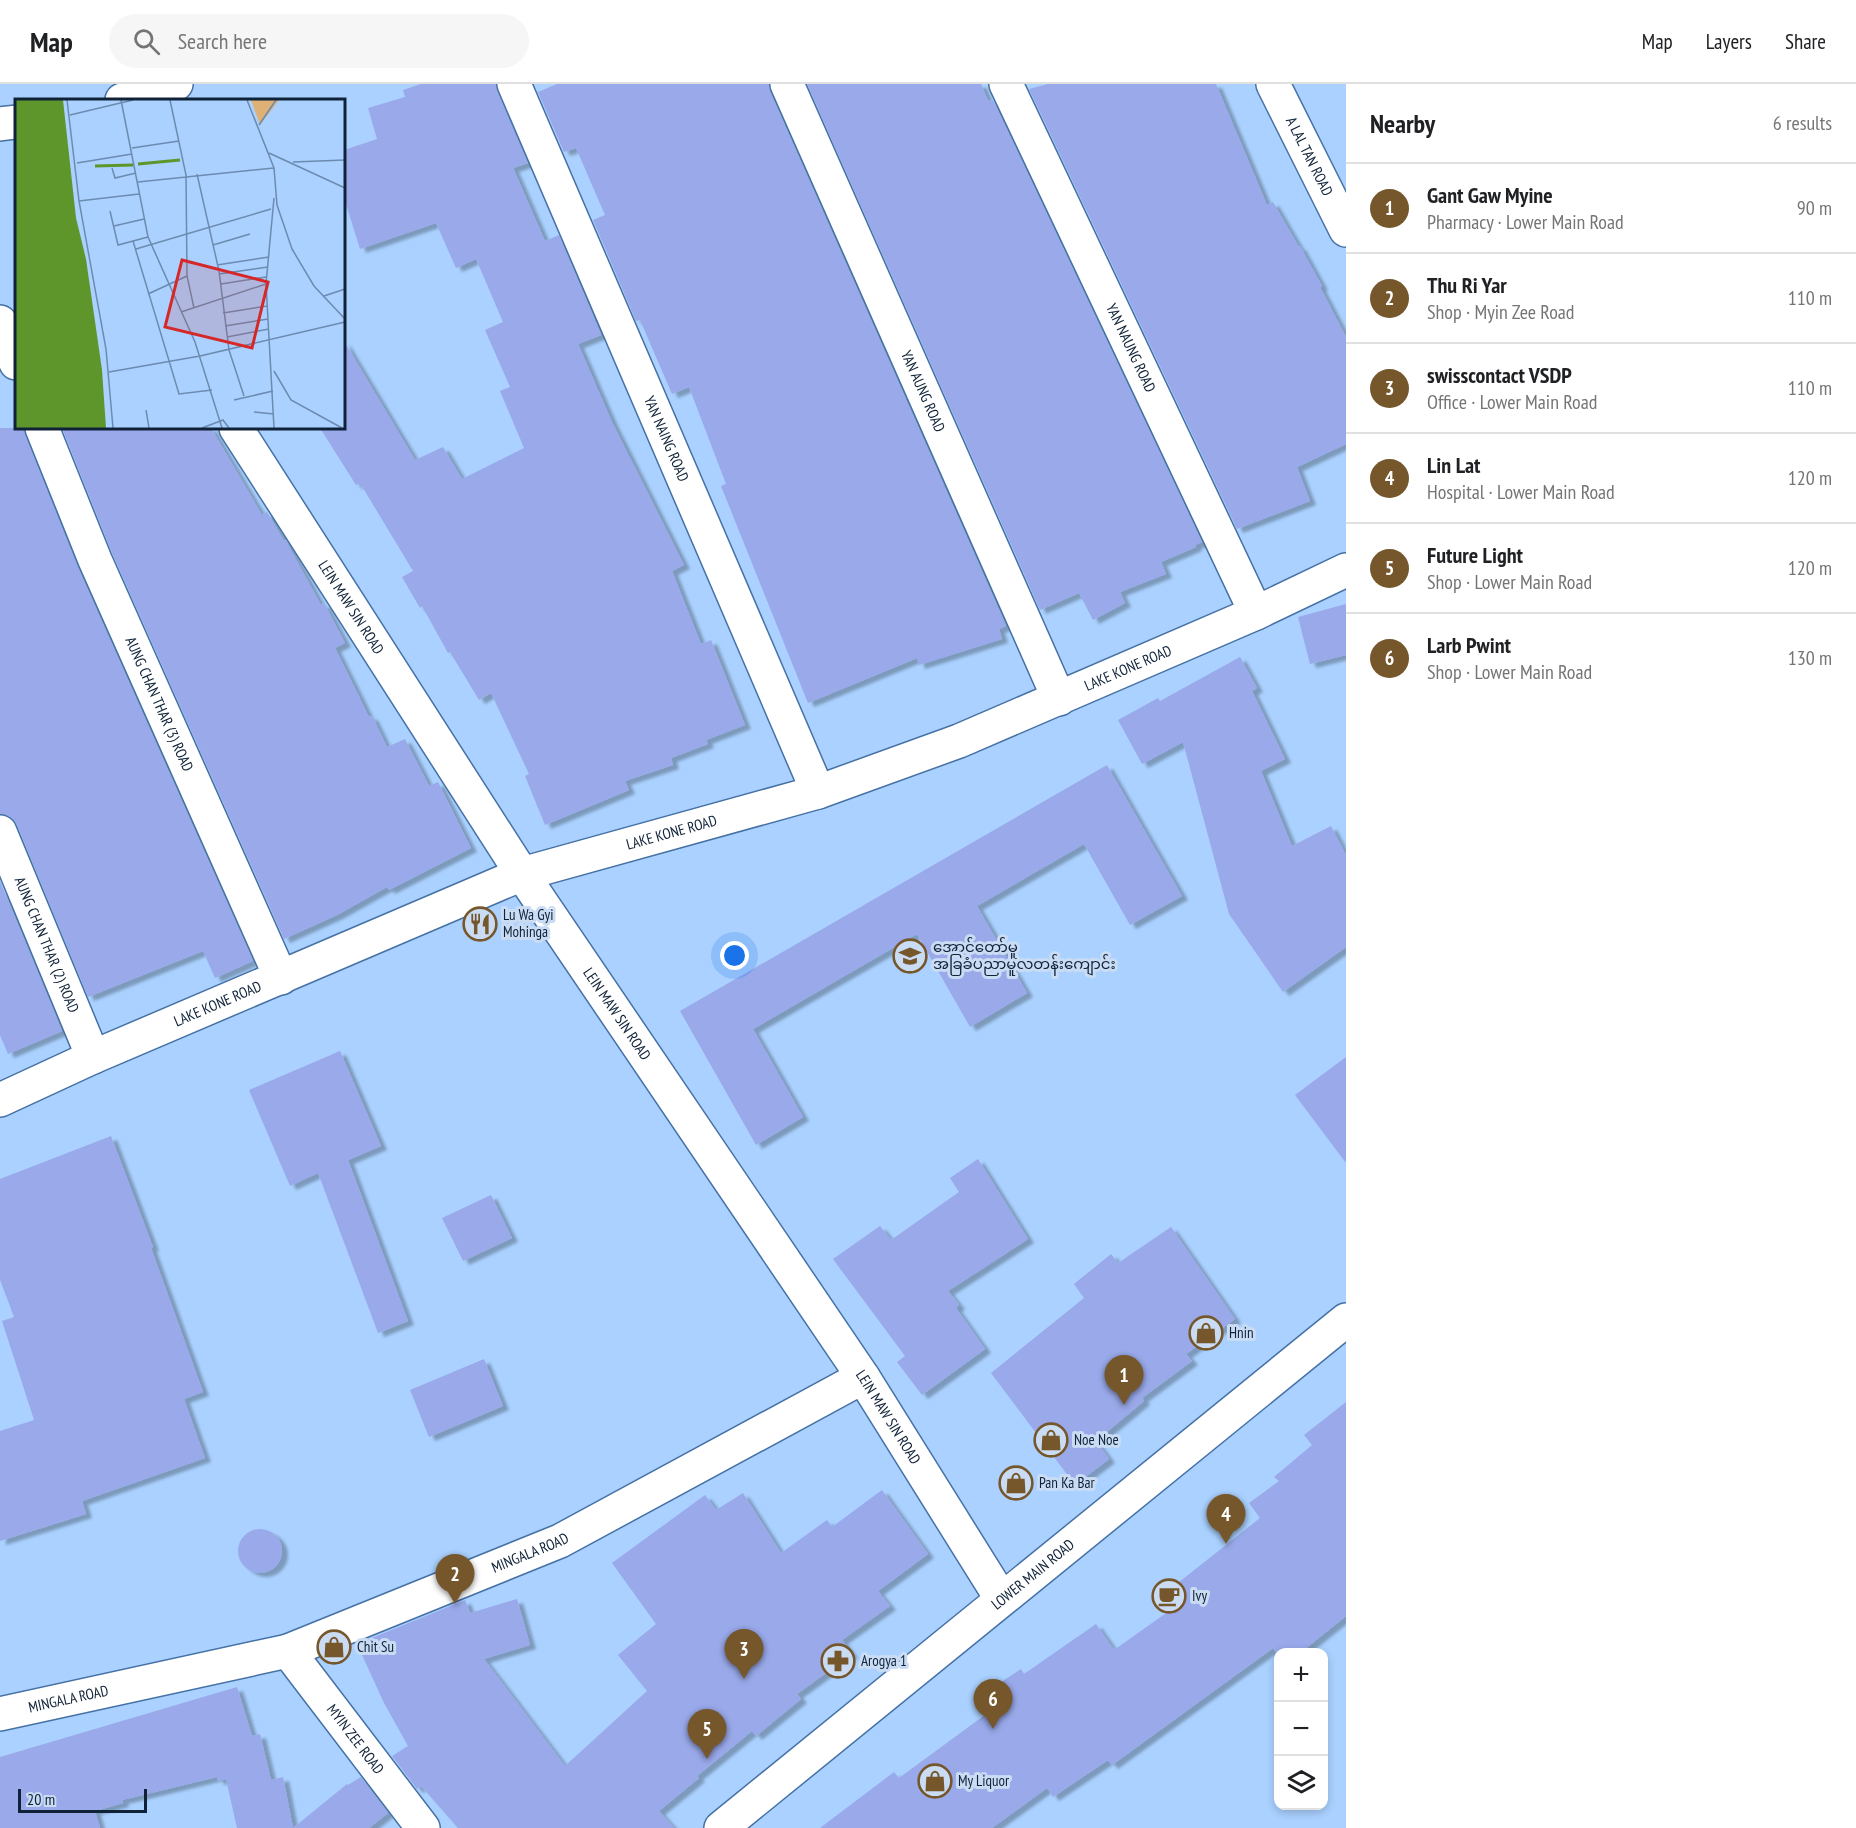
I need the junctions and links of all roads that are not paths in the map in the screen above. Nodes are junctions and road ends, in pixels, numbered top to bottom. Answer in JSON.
{"nodes":[{"id":1,"x":176,"y":84,"type":"edge"},
{"id":2,"x":514,"y":84,"type":"edge"},
{"id":3,"x":788,"y":84,"type":"edge"},
{"id":4,"x":1006,"y":84,"type":"edge"},
{"id":5,"x":1273,"y":84,"type":"edge"},
{"id":6,"x":125,"y":99,"type":"edge"},
{"id":7,"x":15,"y":122,"type":"edge"},
{"id":8,"x":0,"y":124,"type":"edge"},
{"id":9,"x":1346,"y":230,"type":"edge"},
{"id":10,"x":0,"y":322,"type":"edge"},
{"id":11,"x":15,"y":360,"type":"edge"},
{"id":12,"x":42,"y":429,"type":"edge"},
{"id":13,"x":237,"y":429,"type":"edge"},
{"id":14,"x":1346,"y":570,"type":"edge"},
{"id":15,"x":1256,"y":613,"type":"junction"},
{"id":16,"x":1059,"y":699,"type":"junction"},
{"id":17,"x":818,"y":792,"type":"junction"},
{"id":18,"x":0,"y":832,"type":"edge"},
{"id":19,"x":522,"y":873,"type":"junction"},
{"id":20,"x":281,"y":978,"type":"junction"},
{"id":21,"x":93,"y":1057,"type":"junction"},
{"id":22,"x":0,"y":1100,"type":"edge"},
{"id":23,"x":1346,"y":1320,"type":"edge"},
{"id":24,"x":863,"y":1377,"type":"junction"},
{"id":25,"x":1001,"y":1598,"type":"junction"},
{"id":26,"x":288,"y":1651,"type":"junction"},
{"id":27,"x":0,"y":1713,"type":"edge"},
{"id":28,"x":423,"y":1828,"type":"edge"},
{"id":29,"x":721,"y":1828,"type":"edge"}],
"edges":[{"from":1,"to":6,"type":"street"},
{"from":2,"to":17,"type":"street","name":"YAN NAING ROAD"},
{"from":3,"to":16,"type":"street","name":"YAN AUNG ROAD"},
{"from":4,"to":15,"type":"street","name":"YAN NAUNG ROAD"},
{"from":5,"to":9,"type":"street","name":"A LAL TAN ROAD"},
{"from":7,"to":8,"type":"street"},
{"from":10,"to":11,"type":"street"},
{"from":12,"to":20,"type":"street","name":"AUNG CHAN THAR (3) ROAD"},
{"from":13,"to":19,"type":"street","name":"LEIN MAW SIN ROAD"},
{"from":14,"to":15,"type":"street","name":"LAKE KONE ROAD"},
{"from":15,"to":16,"type":"street","name":"LAKE KONE ROAD"},
{"from":16,"to":17,"type":"street","name":"LAKE KONE ROAD"},
{"from":17,"to":19,"type":"street","name":"LAKE KONE ROAD"},
{"from":18,"to":21,"type":"street","name":"AUNG CHAN THAR (2) ROAD"},
{"from":19,"to":20,"type":"street","name":"LAKE KONE ROAD"},
{"from":19,"to":24,"type":"street","name":"LEIN MAW SIN ROAD"},
{"from":20,"to":21,"type":"street","name":"LAKE KONE ROAD"},
{"from":21,"to":22,"type":"street","name":"LAKE KONE ROAD"},
{"from":23,"to":25,"type":"street","name":"LOWER MAIN ROAD"},
{"from":24,"to":25,"type":"street","name":"LEIN MAW SIN ROAD"},
{"from":24,"to":26,"type":"street","name":"MINGALA ROAD"},
{"from":25,"to":29,"type":"street","name":"LOWER MAIN ROAD"},
{"from":26,"to":27,"type":"street","name":"MINGALA ROAD"},
{"from":26,"to":28,"type":"street","name":"MYIN ZEE ROAD"}]}
